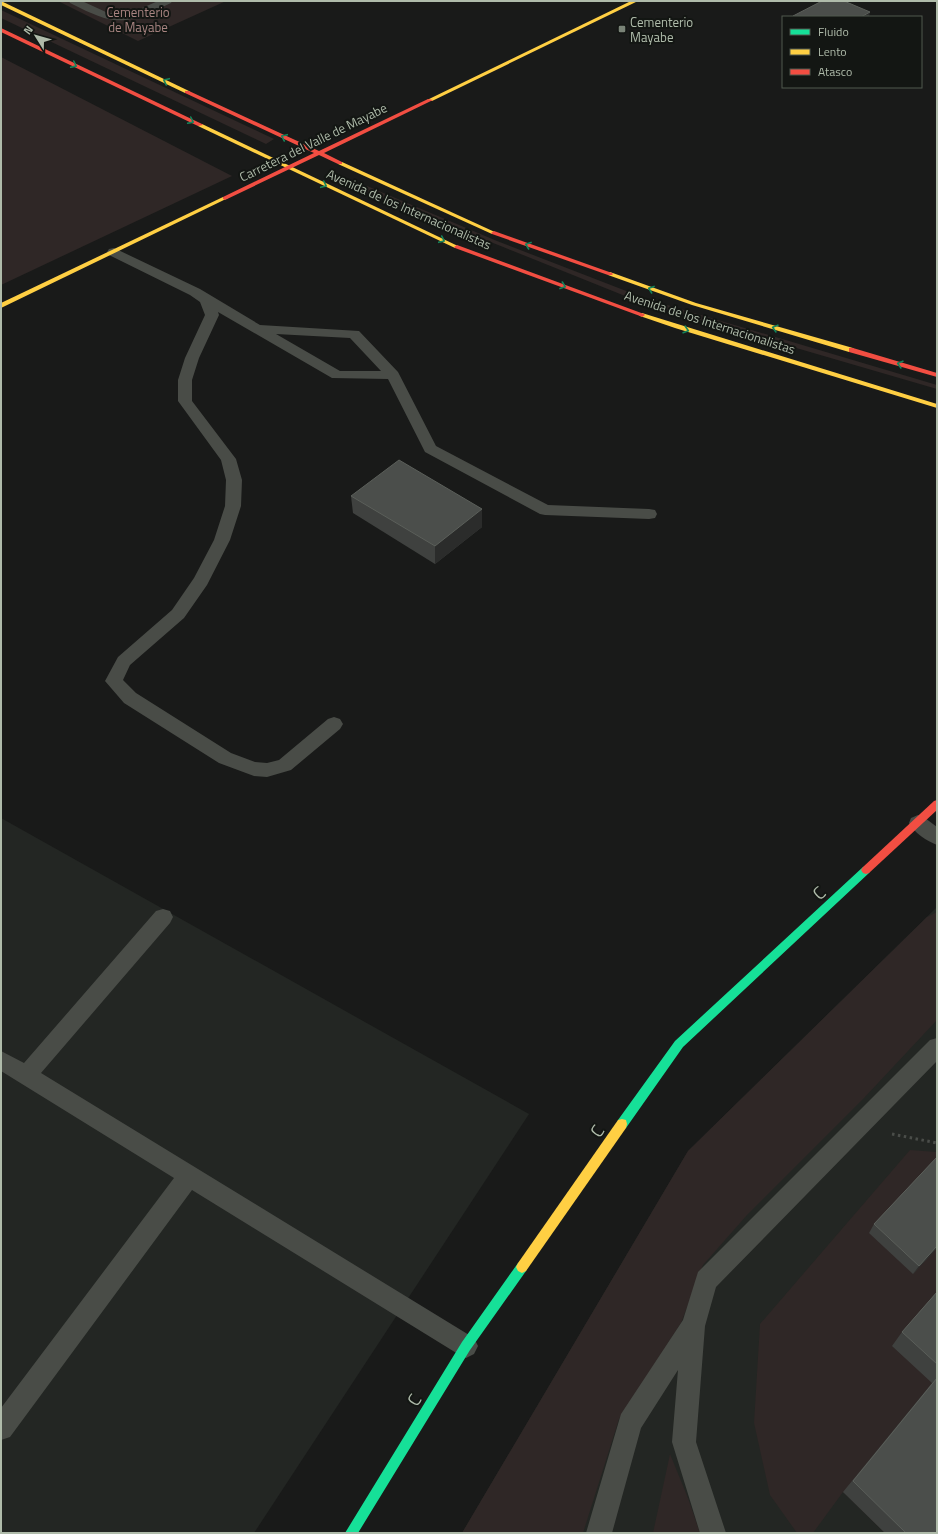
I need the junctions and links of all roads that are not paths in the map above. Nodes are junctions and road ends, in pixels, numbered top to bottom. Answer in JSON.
{"nodes":[{"id":1,"x":74,"y":1,"type":"edge"},
{"id":2,"x":167,"y":1,"type":"edge"},
{"id":3,"x":635,"y":1,"type":"edge"},
{"id":4,"x":1,"y":3,"type":"edge"},
{"id":5,"x":1,"y":30,"type":"edge"},
{"id":6,"x":319,"y":154,"type":"junction"},
{"id":7,"x":289,"y":168,"type":"junction"},
{"id":8,"x":114,"y":252,"type":"junction"},
{"id":9,"x":206,"y":300,"type":"junction"},
{"id":10,"x":1,"y":306,"type":"edge"},
{"id":11,"x":257,"y":329,"type":"junction"},
{"id":12,"x":937,"y":375,"type":"edge"},
{"id":13,"x":393,"y":376,"type":"junction"},
{"id":14,"x":937,"y":406,"type":"edge"},
{"id":15,"x":650,"y":514,"type":"dead end"},
{"id":16,"x":334,"y":724,"type":"dead end"},
{"id":17,"x":937,"y":804,"type":"edge"},
{"id":18,"x":918,"y":823,"type":"junction"},
{"id":19,"x":937,"y":837,"type":"edge"},
{"id":20,"x":163,"y":917,"type":"dead end"},
{"id":21,"x":937,"y":1046,"type":"edge"},
{"id":22,"x":1,"y":1060,"type":"edge"},
{"id":23,"x":26,"y":1075,"type":"junction"},
{"id":24,"x":189,"y":1176,"type":"junction"},
{"id":25,"x":693,"y":1326,"type":"junction"},
{"id":26,"x":466,"y":1346,"type":"junction"},
{"id":27,"x":1,"y":1428,"type":"edge"},
{"id":28,"x":351,"y":1533,"type":"edge"},
{"id":29,"x":599,"y":1533,"type":"edge"},
{"id":30,"x":713,"y":1533,"type":"edge"}],
"edges":[{"from":1,"to":2,"type":"lane"},
{"from":3,"to":6,"type":"main road","name":"Carretera del Valle de Mayabe"},
{"from":6,"to":4,"type":"main road","name":"Avenida de los Internacionalistas","one_way":true},
{"from":5,"to":7,"type":"main road","name":"Avenida de los Internacionalistas","one_way":true},
{"from":6,"to":7,"type":"main road","name":"Carretera del Valle de Mayabe"},
{"from":12,"to":6,"type":"main road","name":"Avenida de los Internacionalistas","one_way":true},
{"from":7,"to":8,"type":"main road","name":"Carretera del Valle de Mayabe"},
{"from":7,"to":14,"type":"main road","name":"Avenida de los Internacionalistas","one_way":true},
{"from":8,"to":9,"type":"lane"},
{"from":8,"to":10,"type":"main road","name":"Carretera del Valle de Mayabe"},
{"from":9,"to":11,"type":"lane"},
{"from":9,"to":16,"type":"lane"},
{"from":11,"to":13,"type":"lane"},
{"from":11,"to":13,"type":"lane"},
{"from":13,"to":15,"type":"lane"},
{"from":17,"to":18,"type":"main road","name":"C"},
{"from":18,"to":19,"type":"lane"},
{"from":18,"to":26,"type":"main road","name":"C"},
{"from":20,"to":23,"type":"lane"},
{"from":21,"to":25,"type":"lane"},
{"from":22,"to":23,"type":"lane"},
{"from":23,"to":24,"type":"lane"},
{"from":24,"to":26,"type":"lane"},
{"from":24,"to":27,"type":"lane"},
{"from":25,"to":29,"type":"lane"},
{"from":25,"to":30,"type":"lane"},
{"from":26,"to":28,"type":"main road","name":"C"}]}
